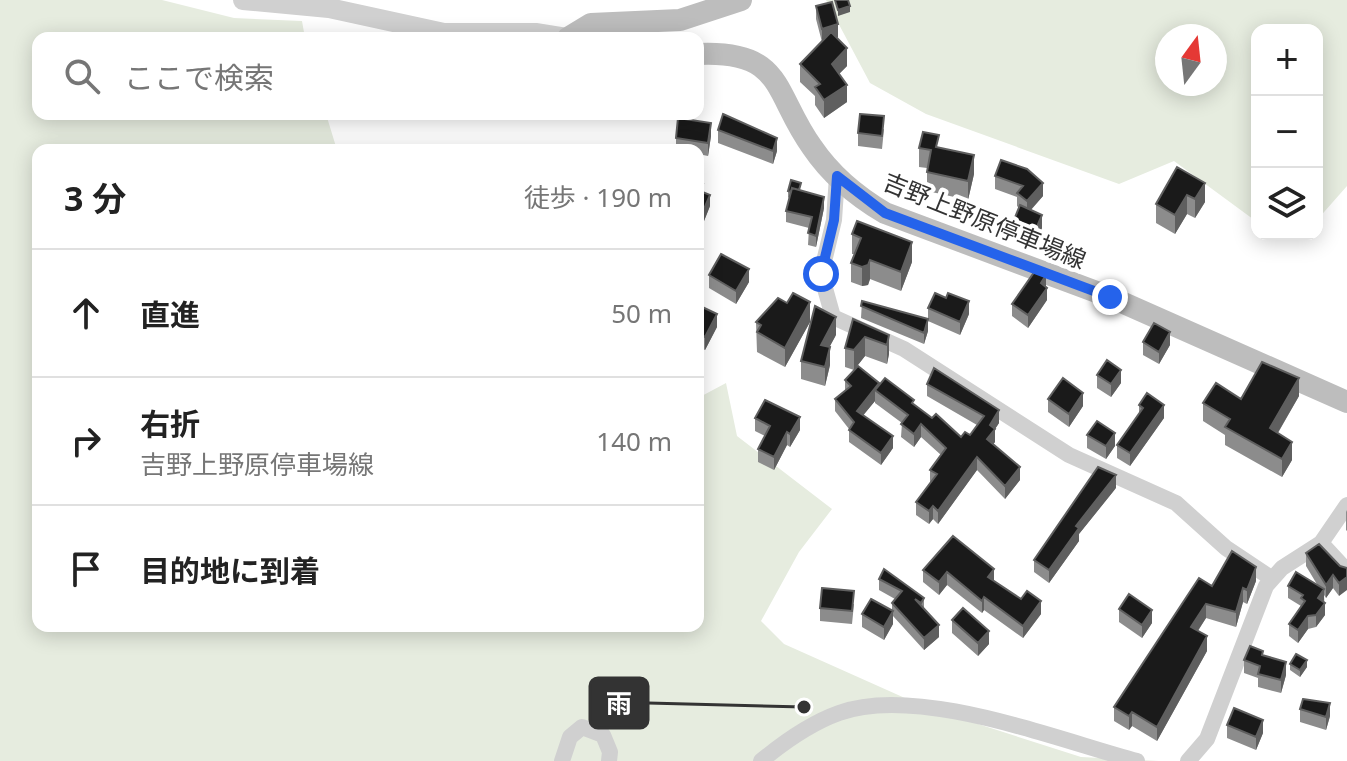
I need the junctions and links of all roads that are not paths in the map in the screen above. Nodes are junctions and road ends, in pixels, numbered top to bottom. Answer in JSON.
{"nodes":[{"id":1,"x":243,"y":0,"type":"edge"},
{"id":2,"x":741,"y":0,"type":"edge"},
{"id":3,"x":439,"y":32,"type":"edge"},
{"id":4,"x":578,"y":32,"type":"edge"},
{"id":5,"x":704,"y":54,"type":"edge"},
{"id":6,"x":837,"y":176,"type":"junction"},
{"id":7,"x":1347,"y":402,"type":"edge"},
{"id":8,"x":1347,"y":505,"type":"edge"},
{"id":9,"x":1321,"y":543,"type":"junction"},
{"id":10,"x":1347,"y":571,"type":"edge"},
{"id":11,"x":1271,"y":578,"type":"junction"},
{"id":12,"x":562,"y":761,"type":"edge"},
{"id":13,"x":609,"y":761,"type":"edge"},
{"id":14,"x":761,"y":761,"type":"edge"},
{"id":15,"x":1137,"y":761,"type":"edge"},
{"id":16,"x":1188,"y":761,"type":"edge"}],
"edges":[{"from":1,"to":3,"type":"street"},
{"from":2,"to":4,"type":"main road"},
{"from":5,"to":6,"type":"main road","name":"吉野上野原停車場線"},
{"from":6,"to":7,"type":"main road","name":"吉野上野原停車場線"},
{"from":6,"to":11,"type":"street"},
{"from":8,"to":9,"type":"street"},
{"from":9,"to":10,"type":"street"},
{"from":9,"to":11,"type":"street"},
{"from":11,"to":16,"type":"street"},
{"from":12,"to":13,"type":"street"},
{"from":14,"to":15,"type":"street"}]}
